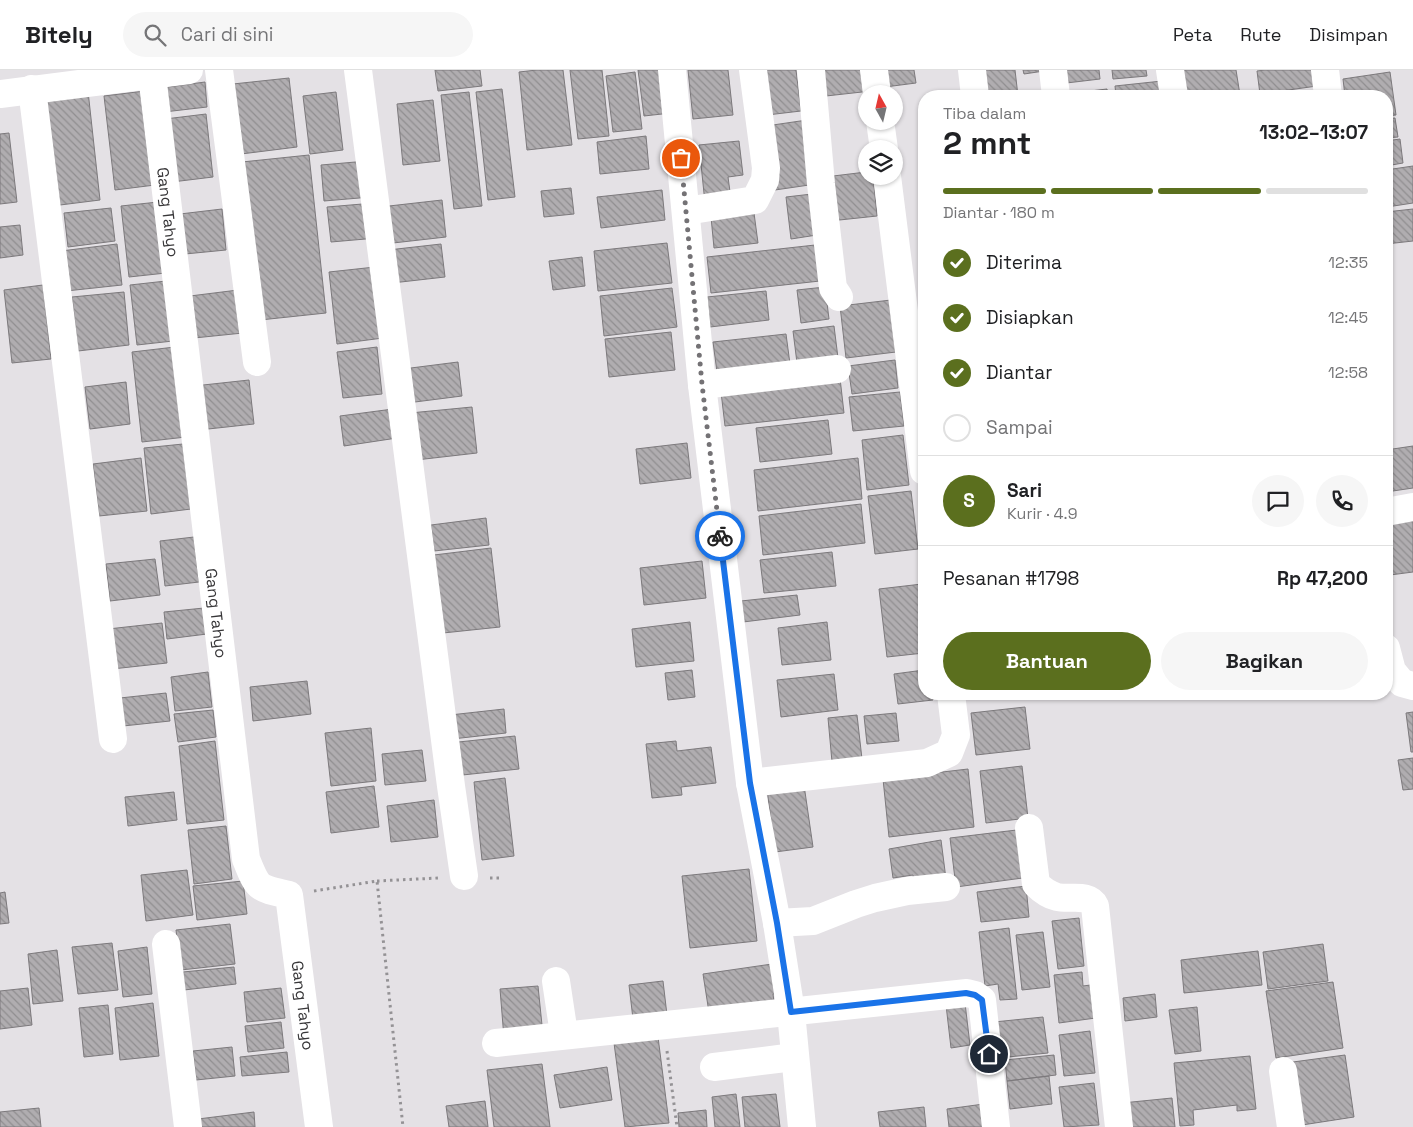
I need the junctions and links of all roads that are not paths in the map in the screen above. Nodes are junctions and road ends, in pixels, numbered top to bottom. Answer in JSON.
{"nodes":[{"id":1,"x":188,"y":70,"type":"edge"},
{"id":2,"x":219,"y":70,"type":"edge"},
{"id":3,"x":358,"y":70,"type":"edge"},
{"id":4,"x":672,"y":70,"type":"edge"},
{"id":5,"x":753,"y":70,"type":"edge"},
{"id":6,"x":811,"y":70,"type":"edge"},
{"id":7,"x":874,"y":70,"type":"edge"},
{"id":8,"x":972,"y":70,"type":"edge"},
{"id":9,"x":1053,"y":70,"type":"edge"},
{"id":10,"x":1170,"y":70,"type":"edge"},
{"id":11,"x":1325,"y":70,"type":"edge"},
{"id":12,"x":152,"y":75,"type":"junction"},
{"id":13,"x":876,"y":85,"type":"edge"},
{"id":14,"x":32,"y":89,"type":"junction"},
{"id":15,"x":974,"y":90,"type":"edge"},
{"id":16,"x":1055,"y":90,"type":"edge"},
{"id":17,"x":1173,"y":90,"type":"edge"},
{"id":18,"x":1327,"y":90,"type":"edge"},
{"id":19,"x":0,"y":94,"type":"edge"},
{"id":20,"x":888,"y":185,"type":"edge"},
{"id":21,"x":686,"y":211,"type":"junction"},
{"id":22,"x":839,"y":297,"type":"dead end"},
{"id":23,"x":257,"y":362,"type":"dead end"},
{"id":24,"x":837,"y":369,"type":"dead end"},
{"id":25,"x":702,"y":384,"type":"junction"},
{"id":26,"x":918,"y":423,"type":"edge"},
{"id":27,"x":1413,"y":508,"type":"edge"},
{"id":28,"x":1393,"y":511,"type":"edge"},
{"id":29,"x":1393,"y":672,"type":"edge"},
{"id":30,"x":1413,"y":686,"type":"edge"},
{"id":31,"x":952,"y":700,"type":"edge"},
{"id":32,"x":114,"y":738,"type":"dead end"},
{"id":33,"x":750,"y":783,"type":"junction"},
{"id":34,"x":1029,"y":828,"type":"dead end"},
{"id":35,"x":464,"y":876,"type":"road end"},
{"id":36,"x":946,"y":887,"type":"dead end"},
{"id":37,"x":777,"y":923,"type":"junction"},
{"id":38,"x":166,"y":944,"type":"dead end"},
{"id":39,"x":556,"y":981,"type":"dead end"},
{"id":40,"x":791,"y":1012,"type":"junction"},
{"id":41,"x":564,"y":1034,"type":"junction"},
{"id":42,"x":496,"y":1042,"type":"dead end"},
{"id":43,"x":794,"y":1057,"type":"junction"},
{"id":44,"x":714,"y":1067,"type":"dead end"},
{"id":45,"x":1283,"y":1071,"type":"dead end"},
{"id":46,"x":188,"y":1127,"type":"edge"},
{"id":47,"x":319,"y":1127,"type":"edge"},
{"id":48,"x":802,"y":1127,"type":"edge"},
{"id":49,"x":996,"y":1127,"type":"edge"},
{"id":50,"x":1119,"y":1127,"type":"edge"},
{"id":51,"x":1291,"y":1127,"type":"edge"}],
"edges":[{"from":1,"to":12,"type":"street"},
{"from":2,"to":23,"type":"street"},
{"from":3,"to":35,"type":"street"},
{"from":4,"to":21,"type":"street"},
{"from":5,"to":21,"type":"street"},
{"from":6,"to":22,"type":"street"},
{"from":7,"to":13,"type":"street"},
{"from":8,"to":15,"type":"street"},
{"from":9,"to":16,"type":"street"},
{"from":10,"to":17,"type":"street"},
{"from":11,"to":18,"type":"street"},
{"from":12,"to":14,"type":"street"},
{"from":12,"to":47,"type":"street","name":"Gang Tahyo"},
{"from":14,"to":19,"type":"street"},
{"from":14,"to":32,"type":"street"},
{"from":20,"to":26,"type":"street"},
{"from":21,"to":25,"type":"street"},
{"from":24,"to":25,"type":"street"},
{"from":25,"to":33,"type":"street"},
{"from":27,"to":28,"type":"street"},
{"from":29,"to":30,"type":"street"},
{"from":31,"to":33,"type":"street"},
{"from":33,"to":37,"type":"street"},
{"from":34,"to":50,"type":"street"},
{"from":36,"to":37,"type":"street"},
{"from":37,"to":40,"type":"street"},
{"from":38,"to":46,"type":"street"},
{"from":39,"to":41,"type":"street"},
{"from":40,"to":41,"type":"street"},
{"from":40,"to":43,"type":"street"},
{"from":40,"to":49,"type":"street"},
{"from":41,"to":42,"type":"street"},
{"from":43,"to":44,"type":"street"},
{"from":43,"to":48,"type":"street"},
{"from":45,"to":51,"type":"street"}]}
